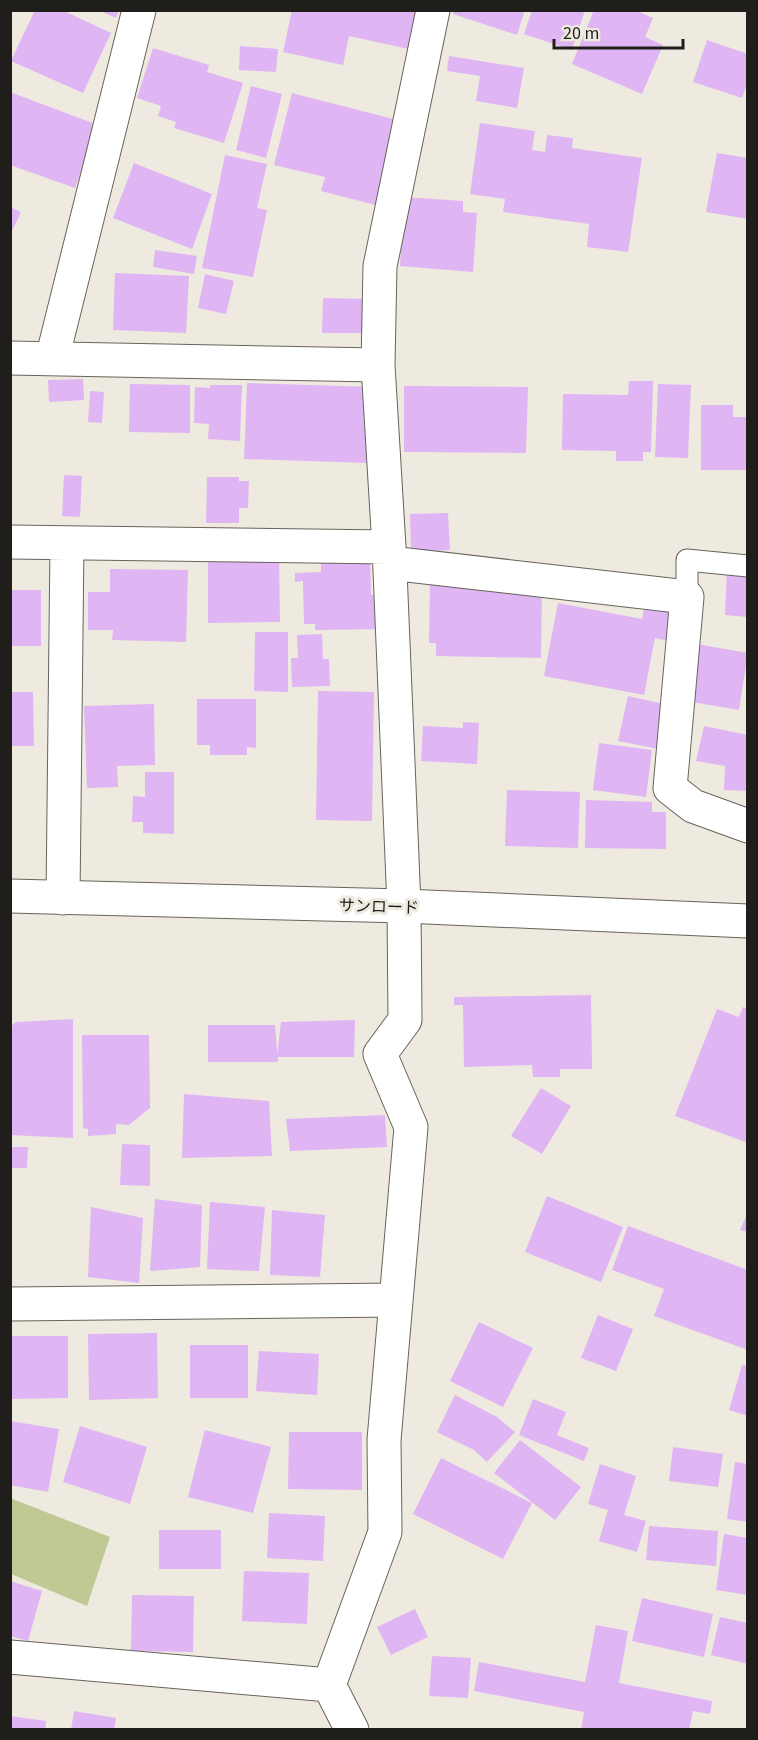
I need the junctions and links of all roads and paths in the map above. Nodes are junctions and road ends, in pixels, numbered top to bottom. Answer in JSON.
{"nodes":[{"id":1,"x":139,"y":10,"type":"edge"},
{"id":2,"x":433,"y":10,"type":"edge"},
{"id":3,"x":10,"y":358,"type":"edge"},
{"id":4,"x":52,"y":359,"type":"junction"},
{"id":5,"x":378,"y":365,"type":"junction"},
{"id":6,"x":10,"y":542,"type":"edge"},
{"id":7,"x":67,"y":543,"type":"junction"},
{"id":8,"x":390,"y":555,"type":"junction"},
{"id":9,"x":747,"y":566,"type":"edge"},
{"id":10,"x":687,"y":597,"type":"junction"},
{"id":11,"x":747,"y":826,"type":"edge"},
{"id":12,"x":10,"y":897,"type":"edge"},
{"id":13,"x":63,"y":898,"type":"junction"},
{"id":14,"x":404,"y":906,"type":"junction"},
{"id":15,"x":747,"y":921,"type":"edge"},
{"id":16,"x":396,"y":1300,"type":"junction"},
{"id":17,"x":10,"y":1304,"type":"edge"},
{"id":18,"x":10,"y":1657,"type":"edge"},
{"id":19,"x":329,"y":1685,"type":"junction"},
{"id":20,"x":352,"y":1730,"type":"edge"}],
"edges":[{"from":1,"to":4,"type":"street"},
{"from":2,"to":5,"type":"street"},
{"from":3,"to":4,"type":"street"},
{"from":4,"to":5,"type":"street"},
{"from":5,"to":8,"type":"street"},
{"from":6,"to":7,"type":"street"},
{"from":7,"to":8,"type":"street"},
{"from":7,"to":13,"type":"street"},
{"from":8,"to":10,"type":"street"},
{"from":8,"to":14,"type":"street"},
{"from":9,"to":10,"type":"lane"},
{"from":10,"to":11,"type":"street"},
{"from":12,"to":13,"type":"street","name":"サンロード"},
{"from":13,"to":14,"type":"street","name":"サンロード"},
{"from":14,"to":15,"type":"street","name":"サンロード"},
{"from":14,"to":16,"type":"street"},
{"from":16,"to":17,"type":"street"},
{"from":16,"to":19,"type":"street"},
{"from":18,"to":19,"type":"street"},
{"from":19,"to":20,"type":"street"}]}
